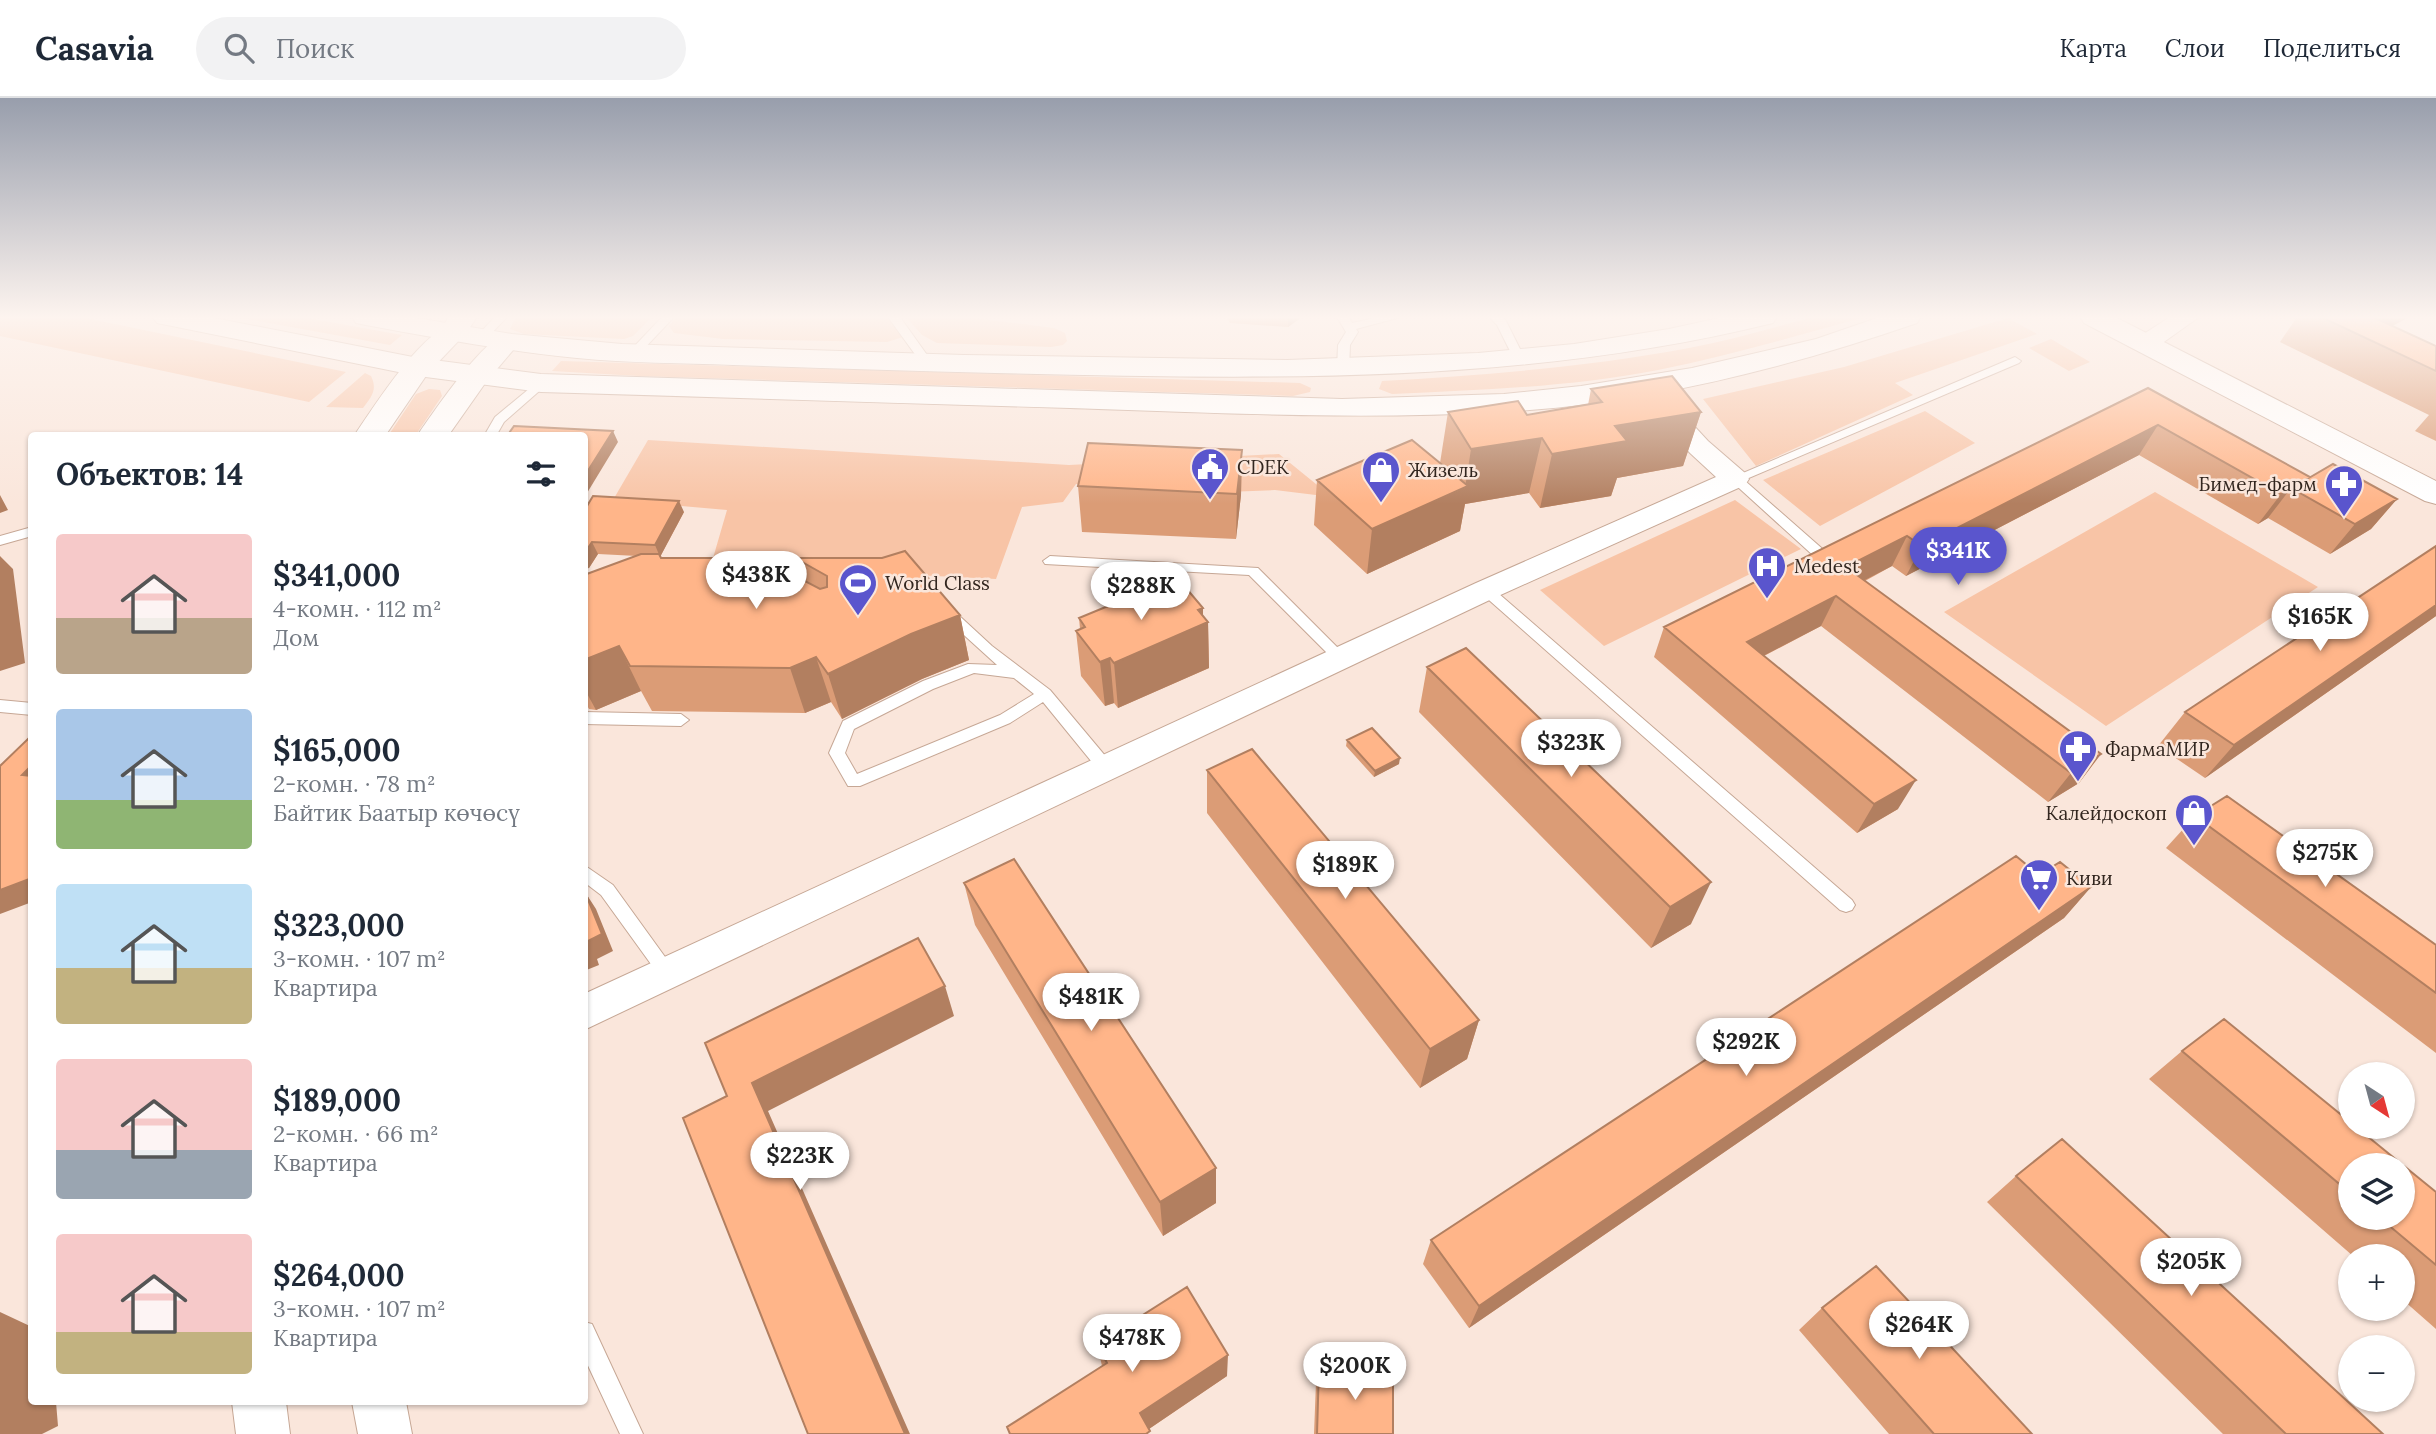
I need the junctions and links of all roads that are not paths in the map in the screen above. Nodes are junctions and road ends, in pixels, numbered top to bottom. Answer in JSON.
{"nodes":[{"id":1,"x":409,"y":379,"type":"edge"},
{"id":2,"x":474,"y":379,"type":"edge"},
{"id":3,"x":507,"y":379,"type":"edge"},
{"id":4,"x":1343,"y":379,"type":"edge"},
{"id":5,"x":1675,"y":379,"type":"edge"},
{"id":6,"x":1971,"y":379,"type":"edge"},
{"id":7,"x":2214,"y":379,"type":"edge"},
{"id":8,"x":541,"y":383,"type":"junction"},
{"id":9,"x":1646,"y":385,"type":"junction"},
{"id":10,"x":1342,"y":408,"type":"junction"},
{"id":11,"x":372,"y":432,"type":"edge"},
{"id":12,"x":435,"y":432,"type":"edge"},
{"id":13,"x":492,"y":432,"type":"edge"},
{"id":14,"x":1735,"y":479,"type":"junction"},
{"id":15,"x":2436,"y":494,"type":"edge"},
{"id":16,"x":28,"y":532,"type":"edge"},
{"id":17,"x":0,"y":541,"type":"edge"},
{"id":18,"x":1821,"y":555,"type":"edge"},
{"id":19,"x":1050,"y":561,"type":"dead end"},
{"id":20,"x":1486,"y":590,"type":"junction"},
{"id":21,"x":936,"y":602,"type":"edge"},
{"id":22,"x":1341,"y":658,"type":"junction"},
{"id":23,"x":1018,"y":673,"type":"junction"},
{"id":24,"x":1045,"y":694,"type":"junction"},
{"id":25,"x":0,"y":706,"type":"edge"},
{"id":26,"x":28,"y":709,"type":"edge"},
{"id":27,"x":588,"y":718,"type":"edge"},
{"id":28,"x":681,"y":720,"type":"dead end"},
{"id":29,"x":1106,"y":768,"type":"junction"},
{"id":30,"x":588,"y":875,"type":"edge"},
{"id":31,"x":1846,"y":905,"type":"dead end"},
{"id":32,"x":667,"y":973,"type":"junction"},
{"id":33,"x":588,"y":1011,"type":"edge"},
{"id":34,"x":588,"y":1340,"type":"edge"},
{"id":35,"x":259,"y":1405,"type":"edge"},
{"id":36,"x":380,"y":1405,"type":"edge"},
{"id":37,"x":263,"y":1434,"type":"edge"},
{"id":38,"x":385,"y":1434,"type":"edge"},
{"id":39,"x":632,"y":1434,"type":"edge"}],
"edges":[{"from":1,"to":11,"type":"main road"},
{"from":2,"to":12,"type":"main road"},
{"from":3,"to":8,"type":"main road"},
{"from":4,"to":10,"type":"main road"},
{"from":5,"to":9,"type":"main road"},
{"from":6,"to":14,"type":"lane"},
{"from":7,"to":15,"type":"main road"},
{"from":8,"to":10,"type":"main road"},
{"from":8,"to":13,"type":"lane"},
{"from":9,"to":10,"type":"main road"},
{"from":9,"to":14,"type":"street"},
{"from":14,"to":18,"type":"lane"},
{"from":14,"to":20,"type":"street"},
{"from":16,"to":17,"type":"lane"},
{"from":19,"to":22,"type":"lane"},
{"from":20,"to":22,"type":"street"},
{"from":20,"to":31,"type":"lane"},
{"from":21,"to":23,"type":"lane"},
{"from":22,"to":29,"type":"street"},
{"from":23,"to":24,"type":"lane"},
{"from":23,"to":24,"type":"lane"},
{"from":24,"to":29,"type":"lane"},
{"from":25,"to":26,"type":"lane"},
{"from":27,"to":28,"type":"lane"},
{"from":29,"to":32,"type":"street"},
{"from":30,"to":32,"type":"lane"},
{"from":32,"to":33,"type":"street"},
{"from":34,"to":39,"type":"lane"},
{"from":35,"to":37,"type":"main road"},
{"from":36,"to":38,"type":"main road"}]}
